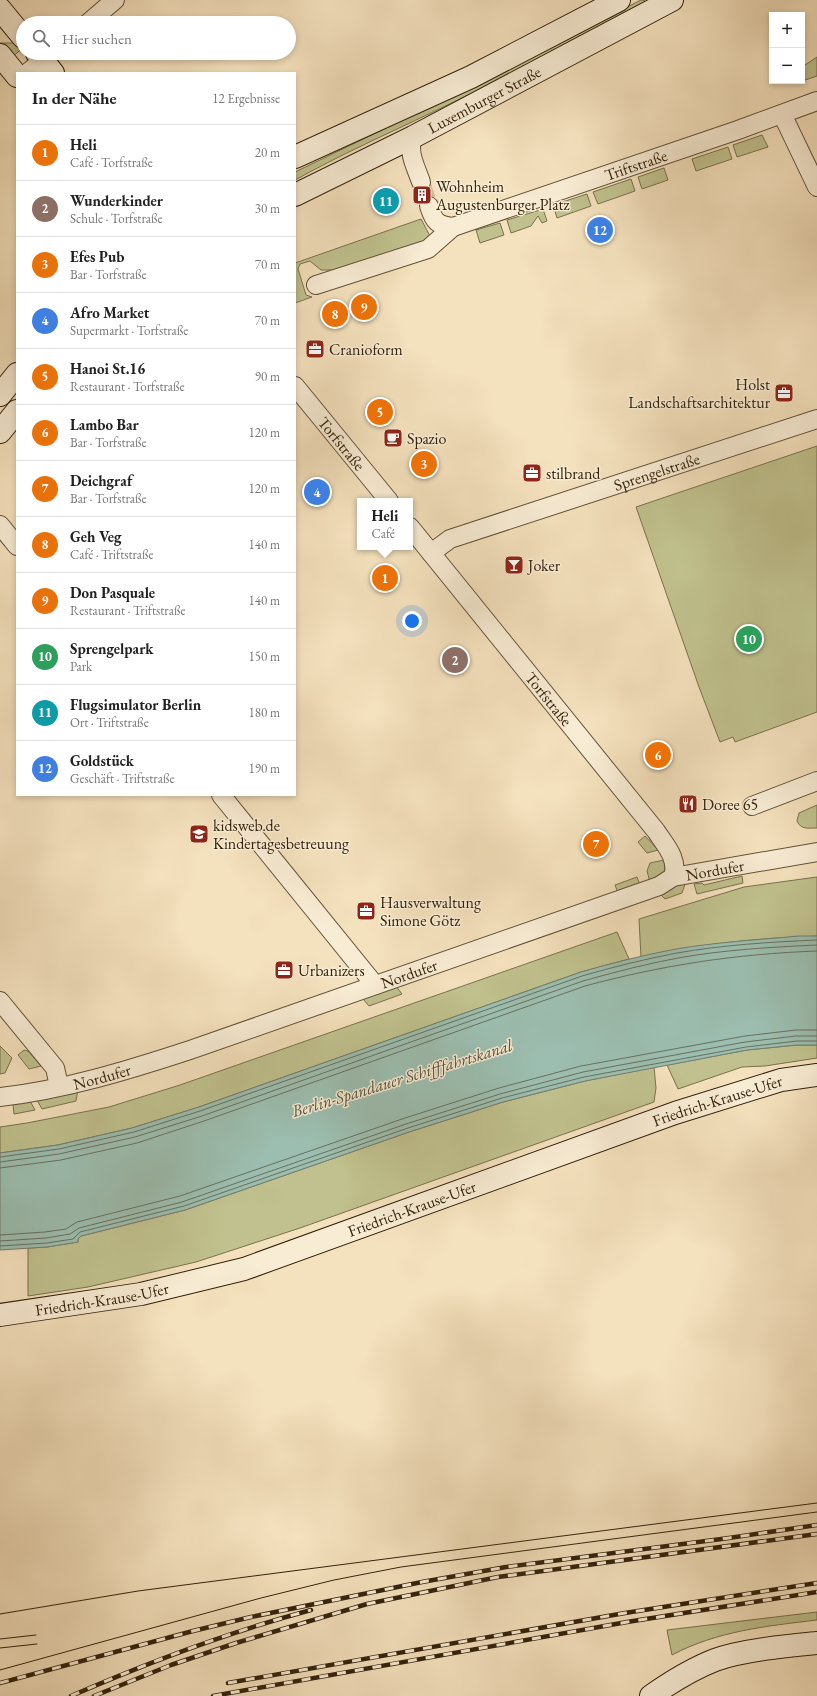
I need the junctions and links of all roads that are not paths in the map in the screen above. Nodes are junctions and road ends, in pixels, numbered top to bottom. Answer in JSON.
{"nodes":[{"id":1,"x":116,"y":0,"type":"edge"},
{"id":2,"x":619,"y":0,"type":"edge"},
{"id":3,"x":672,"y":0,"type":"edge"},
{"id":4,"x":0,"y":9,"type":"edge"},
{"id":5,"x":97,"y":16,"type":"edge"},
{"id":6,"x":16,"y":28,"type":"edge"},
{"id":7,"x":0,"y":55,"type":"edge"},
{"id":8,"x":16,"y":75,"type":"edge"},
{"id":9,"x":817,"y":101,"type":"edge"},
{"id":10,"x":782,"y":114,"type":"junction"},
{"id":11,"x":413,"y":137,"type":"junction"},
{"id":12,"x":296,"y":157,"type":"edge"},
{"id":13,"x":421,"y":182,"type":"tunnel mouth"},
{"id":14,"x":817,"y":187,"type":"edge"},
{"id":15,"x":296,"y":195,"type":"edge"},
{"id":16,"x":429,"y":206,"type":"tunnel mouth"},
{"id":17,"x":453,"y":227,"type":"junction"},
{"id":18,"x":316,"y":285,"type":"dead end"},
{"id":19,"x":16,"y":375,"type":"edge"},
{"id":20,"x":296,"y":387,"type":"edge"},
{"id":21,"x":0,"y":395,"type":"edge"},
{"id":22,"x":16,"y":412,"type":"edge"},
{"id":23,"x":817,"y":419,"type":"edge"},
{"id":24,"x":0,"y":432,"type":"edge"},
{"id":25,"x":387,"y":498,"type":"edge"},
{"id":26,"x":0,"y":525,"type":"edge"},
{"id":27,"x":413,"y":531,"type":"edge"},
{"id":28,"x":16,"y":545,"type":"edge"},
{"id":29,"x":431,"y":553,"type":"junction"},
{"id":30,"x":817,"y":781,"type":"edge"},
{"id":31,"x":222,"y":796,"type":"edge"},
{"id":32,"x":752,"y":806,"type":"dead end"},
{"id":33,"x":817,"y":852,"type":"edge"},
{"id":34,"x":673,"y":877,"type":"junction"},
{"id":35,"x":375,"y":985,"type":"junction"},
{"id":36,"x":0,"y":1001,"type":"edge"},
{"id":37,"x":817,"y":1075,"type":"edge"},
{"id":38,"x":59,"y":1086,"type":"junction"},
{"id":39,"x":0,"y":1098,"type":"edge"},
{"id":40,"x":0,"y":1315,"type":"edge"},
{"id":41,"x":817,"y":1643,"type":"edge"},
{"id":42,"x":651,"y":1696,"type":"edge"}],
"edges":[{"from":1,"to":5,"type":"street"},
{"from":2,"to":12,"type":"main road","name":"Luxemburger Straße"},
{"from":3,"to":11,"type":"main road","name":"Luxemburger Straße"},
{"from":4,"to":6,"type":"main road"},
{"from":7,"to":8,"type":"main road"},
{"from":9,"to":10,"type":"street","name":"Triftstraße"},
{"from":10,"to":14,"type":"street"},
{"from":10,"to":17,"type":"street","name":"Triftstraße"},
{"from":11,"to":13,"type":"street"},
{"from":11,"to":15,"type":"main road","name":"Luxemburger Straße"},
{"from":16,"to":17,"type":"street"},
{"from":17,"to":18,"type":"street","name":"Triftstraße"},
{"from":19,"to":21,"type":"main road"},
{"from":20,"to":25,"type":"street","name":"Torfstraße"},
{"from":22,"to":24,"type":"main road"},
{"from":23,"to":29,"type":"street","name":"Sprengelstraße"},
{"from":26,"to":28,"type":"street"},
{"from":27,"to":29,"type":"street","name":"Torfstraße"},
{"from":29,"to":34,"type":"street","name":"Torfstraße"},
{"from":30,"to":32,"type":"street"},
{"from":31,"to":35,"type":"street"},
{"from":33,"to":34,"type":"street","name":"Nordufer"},
{"from":34,"to":35,"type":"street","name":"Nordufer"},
{"from":35,"to":38,"type":"street","name":"Nordufer"},
{"from":36,"to":38,"type":"street"},
{"from":37,"to":40,"type":"main road","name":"Friedrich-Krause-Ufer"},
{"from":38,"to":39,"type":"street","name":"Nordufer"},
{"from":41,"to":42,"type":"main road"}]}
